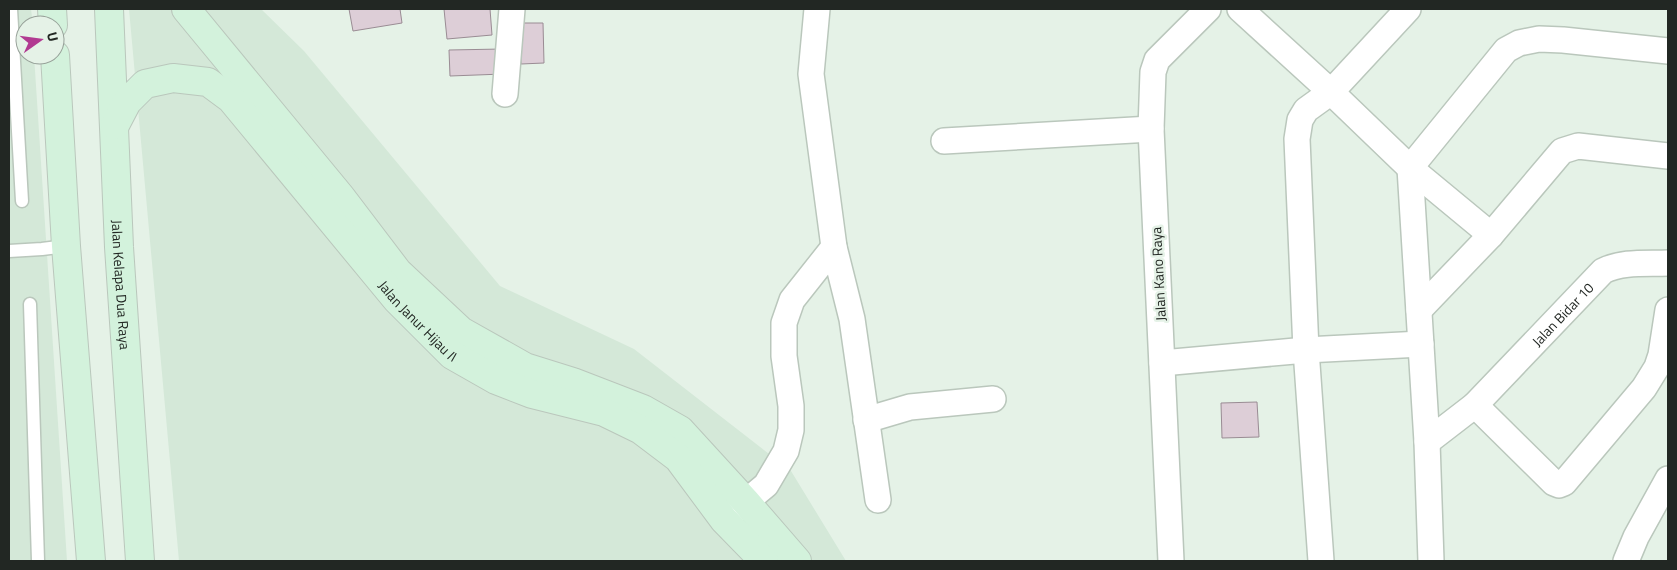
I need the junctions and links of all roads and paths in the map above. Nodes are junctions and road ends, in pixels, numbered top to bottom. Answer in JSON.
{"nodes":[{"id":1,"x":11,"y":9,"type":"edge"},
{"id":2,"x":109,"y":9,"type":"edge"},
{"id":3,"x":186,"y":9,"type":"edge"},
{"id":4,"x":512,"y":9,"type":"edge"},
{"id":5,"x":817,"y":9,"type":"edge"},
{"id":6,"x":1208,"y":9,"type":"edge"},
{"id":7,"x":1240,"y":9,"type":"edge"},
{"id":8,"x":1408,"y":9,"type":"edge"},
{"id":9,"x":1668,"y":51,"type":"edge"},
{"id":10,"x":56,"y":65,"type":"edge"},
{"id":11,"x":1331,"y":92,"type":"junction"},
{"id":12,"x":505,"y":94,"type":"dead end"},
{"id":13,"x":115,"y":125,"type":"junction"},
{"id":14,"x":1151,"y":130,"type":"junction"},
{"id":15,"x":944,"y":141,"type":"dead end"},
{"id":16,"x":1668,"y":156,"type":"edge"},
{"id":17,"x":1410,"y":168,"type":"junction"},
{"id":18,"x":22,"y":201,"type":"dead end"},
{"id":19,"x":1492,"y":235,"type":"junction"},
{"id":20,"x":66,"y":246,"type":"junction"},
{"id":21,"x":834,"y":246,"type":"junction"},
{"id":22,"x":9,"y":251,"type":"edge"},
{"id":23,"x":1668,"y":263,"type":"edge"},
{"id":24,"x":30,"y":304,"type":"dead end"},
{"id":25,"x":1419,"y":310,"type":"junction"},
{"id":26,"x":1668,"y":310,"type":"edge"},
{"id":27,"x":1421,"y":344,"type":"junction"},
{"id":28,"x":1306,"y":350,"type":"junction"},
{"id":29,"x":1162,"y":363,"type":"junction"},
{"id":30,"x":992,"y":399,"type":"dead end"},
{"id":31,"x":1475,"y":405,"type":"junction"},
{"id":32,"x":866,"y":420,"type":"junction"},
{"id":33,"x":1426,"y":442,"type":"junction"},
{"id":34,"x":1668,"y":479,"type":"edge"},
{"id":35,"x":756,"y":493,"type":"junction"},
{"id":36,"x":878,"y":500,"type":"dead end"},
{"id":37,"x":724,"y":520,"type":"junction"},
{"id":38,"x":38,"y":561,"type":"edge"},
{"id":39,"x":91,"y":561,"type":"edge"},
{"id":40,"x":140,"y":561,"type":"edge"},
{"id":41,"x":764,"y":561,"type":"edge"},
{"id":42,"x":797,"y":561,"type":"edge"},
{"id":43,"x":1171,"y":561,"type":"edge"},
{"id":44,"x":1321,"y":561,"type":"edge"},
{"id":45,"x":1431,"y":561,"type":"edge"},
{"id":46,"x":1626,"y":561,"type":"edge"}],
"edges":[{"from":1,"to":18,"type":"lane"},
{"from":2,"to":13,"type":"street","name":"Jalan Kelapa Dua Raya"},
{"from":3,"to":35,"type":"street","name":"Jalan Janur Hijau II"},
{"from":4,"to":12,"type":"street"},
{"from":5,"to":21,"type":"street"},
{"from":6,"to":14,"type":"street","name":"Jalan Kano Raya"},
{"from":7,"to":11,"type":"street"},
{"from":8,"to":11,"type":"street"},
{"from":9,"to":17,"type":"street"},
{"from":10,"to":20,"type":"street"},
{"from":11,"to":17,"type":"street"},
{"from":11,"to":28,"type":"street"},
{"from":13,"to":37,"type":"street","name":"Jalan Janur Hijau II"},
{"from":13,"to":40,"type":"street","name":"Jalan Kelapa Dua Raya"},
{"from":14,"to":15,"type":"street"},
{"from":14,"to":29,"type":"street","name":"Jalan Kano Raya"},
{"from":16,"to":19,"type":"street"},
{"from":17,"to":19,"type":"street"},
{"from":17,"to":25,"type":"street"},
{"from":19,"to":25,"type":"street"},
{"from":20,"to":22,"type":"lane"},
{"from":20,"to":39,"type":"street"},
{"from":21,"to":32,"type":"street"},
{"from":21,"to":35,"type":"street"},
{"from":23,"to":31,"type":"street","name":"Jalan Bidar 10"},
{"from":24,"to":38,"type":"lane"},
{"from":25,"to":27,"type":"street"},
{"from":26,"to":31,"type":"street"},
{"from":27,"to":28,"type":"street"},
{"from":27,"to":33,"type":"street"},
{"from":28,"to":29,"type":"street"},
{"from":28,"to":44,"type":"street"},
{"from":29,"to":43,"type":"street","name":"Jalan Kano Raya"},
{"from":30,"to":32,"type":"street"},
{"from":31,"to":33,"type":"street","name":"Jalan Bidar 10"},
{"from":32,"to":36,"type":"street"},
{"from":33,"to":45,"type":"street"},
{"from":34,"to":46,"type":"street"},
{"from":35,"to":37,"type":"street"},
{"from":35,"to":42,"type":"street","name":"Jalan Janur Hijau II"},
{"from":37,"to":41,"type":"street","name":"Jalan Janur Hijau II"}]}
